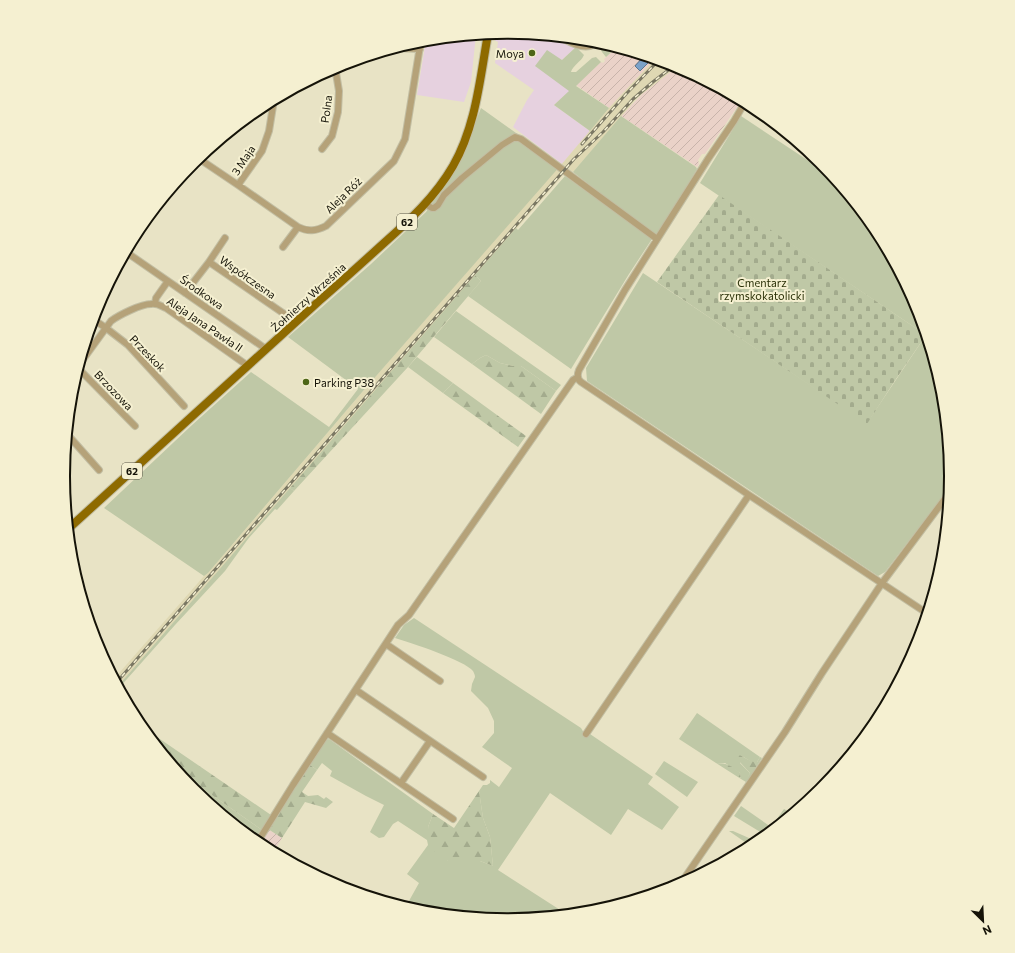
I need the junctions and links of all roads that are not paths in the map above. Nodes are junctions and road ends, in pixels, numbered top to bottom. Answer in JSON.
{"nodes":[{"id":1,"x":487,"y":40,"type":"edge"},
{"id":2,"x":575,"y":44,"type":"edge"},
{"id":3,"x":588,"y":46,"type":"edge"},
{"id":4,"x":415,"y":49,"type":"edge"},
{"id":5,"x":420,"y":49,"type":"joint"},
{"id":6,"x":336,"y":74,"type":"edge"},
{"id":7,"x":742,"y":107,"type":"edge"},
{"id":8,"x":272,"y":108,"type":"edge"},
{"id":9,"x":322,"y":149,"type":"dead end"},
{"id":10,"x":204,"y":162,"type":"edge"},
{"id":11,"x":238,"y":185,"type":"junction"},
{"id":12,"x":425,"y":204,"type":"junction"},
{"id":13,"x":298,"y":227,"type":"junction"},
{"id":14,"x":225,"y":238,"type":"dead end"},
{"id":15,"x":657,"y":239,"type":"junction"},
{"id":16,"x":283,"y":247,"type":"dead end"},
{"id":17,"x":131,"y":255,"type":"edge"},
{"id":18,"x":209,"y":262,"type":"junction"},
{"id":19,"x":168,"y":281,"type":"junction"},
{"id":20,"x":185,"y":293,"type":"junction"},
{"id":21,"x":155,"y":304,"type":"junction"},
{"id":22,"x":98,"y":322,"type":"edge"},
{"id":23,"x":296,"y":322,"type":"junction"},
{"id":24,"x":106,"y":328,"type":"junction"},
{"id":25,"x":266,"y":349,"type":"junction"},
{"id":26,"x":88,"y":354,"type":"edge"},
{"id":27,"x":248,"y":366,"type":"junction"},
{"id":28,"x":83,"y":370,"type":"edge"},
{"id":29,"x":578,"y":377,"type":"junction"},
{"id":30,"x":184,"y":406,"type":"dead end"},
{"id":31,"x":135,"y":426,"type":"dead end"},
{"id":32,"x":72,"y":439,"type":"edge"},
{"id":33,"x":99,"y":470,"type":"dead end"},
{"id":34,"x":749,"y":495,"type":"junction"},
{"id":35,"x":944,"y":500,"type":"edge"},
{"id":36,"x":73,"y":524,"type":"edge"},
{"id":37,"x":882,"y":583,"type":"junction"},
{"id":38,"x":924,"y":611,"type":"edge"},
{"id":39,"x":386,"y":644,"type":"junction"},
{"id":40,"x":440,"y":681,"type":"dead end"},
{"id":41,"x":356,"y":690,"type":"junction"},
{"id":42,"x":327,"y":733,"type":"junction"},
{"id":43,"x":586,"y":734,"type":"dead end"},
{"id":44,"x":430,"y":741,"type":"junction"},
{"id":45,"x":483,"y":777,"type":"dead end"},
{"id":46,"x":400,"y":783,"type":"junction"},
{"id":47,"x":453,"y":819,"type":"dead end"},
{"id":48,"x":260,"y":838,"type":"edge"},
{"id":49,"x":686,"y":876,"type":"edge"}],
"edges":[{"from":1,"to":12,"type":"main road","name":"Żołnierzy Września","number":"62"},
{"from":2,"to":3,"type":"street"},
{"from":4,"to":5,"type":"street"},
{"from":5,"to":13,"type":"street","name":"Aleja Róż"},
{"from":6,"to":9,"type":"street","name":"Polna"},
{"from":7,"to":15,"type":"street"},
{"from":8,"to":11,"type":"street","name":"3 Maja"},
{"from":10,"to":11,"type":"street","name":"Aleja Róż"},
{"from":11,"to":13,"type":"street","name":"Aleja Róż"},
{"from":12,"to":15,"type":"street"},
{"from":12,"to":23,"type":"main road","name":"Żołnierzy Września","number":"62"},
{"from":13,"to":16,"type":"street"},
{"from":14,"to":18,"type":"street","name":"Współczesna"},
{"from":15,"to":29,"type":"street"},
{"from":17,"to":19,"type":"street","name":"Środkowa"},
{"from":18,"to":20,"type":"street","name":"Współczesna"},
{"from":18,"to":23,"type":"street","name":"Współczesna"},
{"from":19,"to":20,"type":"street","name":"Środkowa"},
{"from":19,"to":21,"type":"street"},
{"from":20,"to":25,"type":"street","name":"Środkowa"},
{"from":21,"to":24,"type":"street","name":"Aleja Jana Pawła II"},
{"from":21,"to":27,"type":"street","name":"Aleja Jana Pawła II"},
{"from":22,"to":24,"type":"street","name":"Przeskok"},
{"from":23,"to":25,"type":"main road","name":"Żołnierzy Września","number":"62"},
{"from":24,"to":26,"type":"street","name":"Aleja Jana Pawła II"},
{"from":24,"to":30,"type":"street","name":"Przeskok"},
{"from":25,"to":27,"type":"main road","name":"Żołnierzy Września","number":"62"},
{"from":27,"to":36,"type":"main road","name":"Żołnierzy Września","number":"62"},
{"from":28,"to":31,"type":"street","name":"Brzozowa"},
{"from":29,"to":34,"type":"street"},
{"from":29,"to":39,"type":"street"},
{"from":32,"to":33,"type":"street"},
{"from":34,"to":37,"type":"street"},
{"from":34,"to":43,"type":"street"},
{"from":35,"to":37,"type":"street"},
{"from":37,"to":38,"type":"street"},
{"from":37,"to":49,"type":"street"},
{"from":39,"to":40,"type":"street"},
{"from":39,"to":41,"type":"street"},
{"from":41,"to":42,"type":"street"},
{"from":41,"to":44,"type":"street"},
{"from":42,"to":46,"type":"street"},
{"from":42,"to":48,"type":"street"},
{"from":44,"to":45,"type":"street"},
{"from":44,"to":46,"type":"street"},
{"from":46,"to":47,"type":"street"}]}
